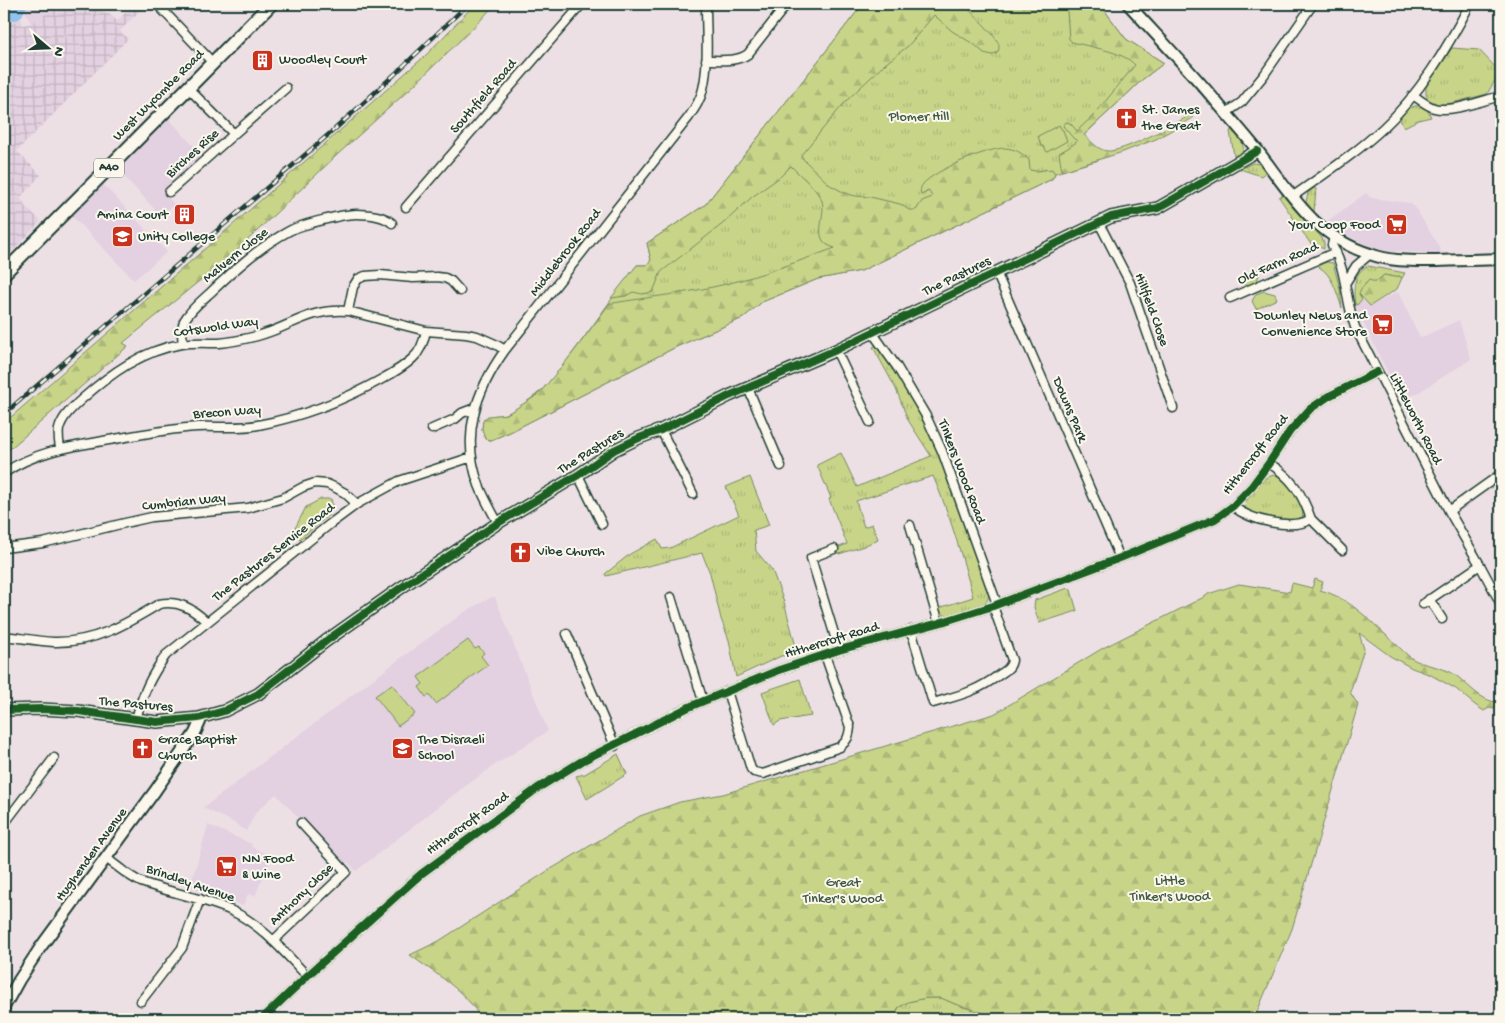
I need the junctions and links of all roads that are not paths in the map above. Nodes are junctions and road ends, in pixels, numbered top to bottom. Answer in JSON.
{"nodes":[{"id":1,"x":157,"y":4,"type":"edge"},
{"id":2,"x":271,"y":4,"type":"edge"},
{"id":3,"x":582,"y":4,"type":"edge"},
{"id":4,"x":706,"y":4,"type":"edge"},
{"id":5,"x":787,"y":4,"type":"edge"},
{"id":6,"x":1128,"y":4,"type":"edge"},
{"id":7,"x":1314,"y":4,"type":"edge"},
{"id":8,"x":1470,"y":4,"type":"edge"},
{"id":9,"x":706,"y":60,"type":"junction"},
{"id":10,"x":213,"y":62,"type":"junction"},
{"id":11,"x":188,"y":88,"type":"junction"},
{"id":12,"x":286,"y":88,"type":"dead end"},
{"id":13,"x":1413,"y":95,"type":"junction"},
{"id":14,"x":1501,"y":96,"type":"edge"},
{"id":15,"x":1226,"y":113,"type":"junction"},
{"id":16,"x":234,"y":134,"type":"junction"},
{"id":17,"x":1257,"y":150,"type":"junction"},
{"id":18,"x":169,"y":192,"type":"dead end"},
{"id":19,"x":1292,"y":197,"type":"junction"},
{"id":20,"x":406,"y":207,"type":"dead end"},
{"id":21,"x":392,"y":223,"type":"dead end"},
{"id":22,"x":1099,"y":223,"type":"junction"},
{"id":23,"x":1334,"y":237,"type":"junction"},
{"id":24,"x":1336,"y":252,"type":"junction"},
{"id":25,"x":1370,"y":254,"type":"junction"},
{"id":26,"x":1501,"y":260,"type":"edge"},
{"id":27,"x":4,"y":272,"type":"edge"},
{"id":28,"x":996,"y":272,"type":"junction"},
{"id":29,"x":1346,"y":282,"type":"junction"},
{"id":30,"x":460,"y":291,"type":"dead end"},
{"id":31,"x":1230,"y":298,"type":"dead end"},
{"id":32,"x":348,"y":311,"type":"junction"},
{"id":33,"x":426,"y":331,"type":"junction"},
{"id":34,"x":872,"y":332,"type":"junction"},
{"id":35,"x":183,"y":344,"type":"junction"},
{"id":36,"x":505,"y":350,"type":"junction"},
{"id":37,"x":836,"y":350,"type":"junction"},
{"id":38,"x":1377,"y":372,"type":"junction"},
{"id":39,"x":748,"y":388,"type":"junction"},
{"id":40,"x":475,"y":408,"type":"junction"},
{"id":41,"x":1173,"y":408,"type":"dead end"},
{"id":42,"x":870,"y":422,"type":"dead end"},
{"id":43,"x":432,"y":429,"type":"dead end"},
{"id":44,"x":662,"y":430,"type":"junction"},
{"id":45,"x":60,"y":448,"type":"junction"},
{"id":46,"x":472,"y":457,"type":"junction"},
{"id":47,"x":1269,"y":463,"type":"junction"},
{"id":48,"x":781,"y":466,"type":"dead end"},
{"id":49,"x":4,"y":473,"type":"edge"},
{"id":50,"x":1501,"y":474,"type":"edge"},
{"id":51,"x":578,"y":475,"type":"junction"},
{"id":52,"x":693,"y":494,"type":"dead end"},
{"id":53,"x":357,"y":504,"type":"junction"},
{"id":54,"x":1233,"y":506,"type":"junction"},
{"id":55,"x":1449,"y":511,"type":"junction"},
{"id":56,"x":1311,"y":519,"type":"junction"},
{"id":57,"x":498,"y":523,"type":"junction"},
{"id":58,"x":602,"y":524,"type":"dead end"},
{"id":59,"x":910,"y":525,"type":"dead end"},
{"id":60,"x":4,"y":548,"type":"edge"},
{"id":61,"x":834,"y":549,"type":"dead end"},
{"id":62,"x":1342,"y":550,"type":"dead end"},
{"id":63,"x":1120,"y":558,"type":"junction"},
{"id":64,"x":1480,"y":565,"type":"junction"},
{"id":65,"x":671,"y":597,"type":"dead end"},
{"id":66,"x":1501,"y":604,"type":"edge"},
{"id":67,"x":995,"y":605,"type":"junction"},
{"id":68,"x":1442,"y":619,"type":"dead end"},
{"id":69,"x":207,"y":622,"type":"junction"},
{"id":70,"x":938,"y":623,"type":"junction"},
{"id":71,"x":911,"y":630,"type":"junction"},
{"id":72,"x":567,"y":634,"type":"dead end"},
{"id":73,"x":4,"y":636,"type":"edge"},
{"id":74,"x":839,"y":650,"type":"junction"},
{"id":75,"x":825,"y":655,"type":"junction"},
{"id":76,"x":727,"y":691,"type":"junction"},
{"id":77,"x":703,"y":701,"type":"junction"},
{"id":78,"x":4,"y":710,"type":"edge"},
{"id":79,"x":199,"y":718,"type":"junction"},
{"id":80,"x":136,"y":720,"type":"junction"},
{"id":81,"x":615,"y":746,"type":"junction"},
{"id":82,"x":54,"y":758,"type":"dead end"},
{"id":83,"x":301,"y":823,"type":"dead end"},
{"id":84,"x":4,"y":824,"type":"edge"},
{"id":85,"x":106,"y":858,"type":"junction"},
{"id":86,"x":200,"y":899,"type":"junction"},
{"id":87,"x":273,"y":941,"type":"junction"},
{"id":88,"x":307,"y":976,"type":"junction"},
{"id":89,"x":140,"y":1001,"type":"dead end"},
{"id":90,"x":5,"y":1002,"type":"edge"},
{"id":91,"x":262,"y":1019,"type":"edge"}],
"edges":[{"from":1,"to":10,"type":"street"},
{"from":2,"to":10,"type":"main road","name":"West Wycombe Road","number":"A40"},
{"from":3,"to":20,"type":"street","name":"Southfield Road"},
{"from":4,"to":9,"type":"street","name":"Middlebrook Road"},
{"from":5,"to":9,"type":"street"},
{"from":6,"to":15,"type":"street"},
{"from":7,"to":15,"type":"street"},
{"from":8,"to":13,"type":"street"},
{"from":9,"to":36,"type":"street","name":"Middlebrook Road"},
{"from":10,"to":11,"type":"main road","name":"West Wycombe Road","number":"A40"},
{"from":11,"to":16,"type":"street","name":"Birches Rise"},
{"from":11,"to":27,"type":"main road","name":"West Wycombe Road","number":"A40"},
{"from":12,"to":16,"type":"street","name":"Birches Rise"},
{"from":13,"to":14,"type":"street"},
{"from":13,"to":19,"type":"street"},
{"from":15,"to":17,"type":"street"},
{"from":16,"to":18,"type":"street","name":"Birches Rise"},
{"from":17,"to":19,"type":"street"},
{"from":17,"to":22,"type":"street","name":"The Pastures"},
{"from":19,"to":23,"type":"street"},
{"from":21,"to":35,"type":"street","name":"Malvern Close"},
{"from":22,"to":28,"type":"street","name":"The Pastures"},
{"from":22,"to":41,"type":"street","name":"Hillfield Close"},
{"from":23,"to":24,"type":"street","name":"Littleworth Road"},
{"from":23,"to":25,"type":"street"},
{"from":24,"to":29,"type":"street","name":"Littleworth Road"},
{"from":24,"to":31,"type":"street","name":"Old Farm Road"},
{"from":25,"to":26,"type":"street"},
{"from":25,"to":29,"type":"street"},
{"from":28,"to":34,"type":"street","name":"The Pastures"},
{"from":28,"to":63,"type":"street","name":"Downs Park"},
{"from":29,"to":38,"type":"street","name":"Littleworth Road"},
{"from":30,"to":32,"type":"street"},
{"from":32,"to":33,"type":"street","name":"Cotswold Way"},
{"from":32,"to":35,"type":"street","name":"Cotswold Way"},
{"from":33,"to":36,"type":"street","name":"Cotswold Way"},
{"from":33,"to":45,"type":"street","name":"Brecon Way"},
{"from":34,"to":37,"type":"street","name":"The Pastures"},
{"from":34,"to":67,"type":"street","name":"Tinkers Wood Road"},
{"from":35,"to":45,"type":"street","name":"Cotswold Way"},
{"from":36,"to":40,"type":"street","name":"Middlebrook Road"},
{"from":37,"to":39,"type":"street","name":"The Pastures"},
{"from":37,"to":42,"type":"street"},
{"from":38,"to":47,"type":"street","name":"Hithercroft Road"},
{"from":38,"to":55,"type":"street","name":"Littleworth Road"},
{"from":39,"to":44,"type":"street","name":"The Pastures"},
{"from":39,"to":48,"type":"street"},
{"from":40,"to":43,"type":"street"},
{"from":40,"to":46,"type":"street","name":"Middlebrook Road"},
{"from":44,"to":51,"type":"street","name":"The Pastures"},
{"from":44,"to":52,"type":"street"},
{"from":45,"to":49,"type":"street","name":"Brecon Way"},
{"from":46,"to":53,"type":"street","name":"The Pastures Service Road"},
{"from":46,"to":57,"type":"street","name":"Middlebrook Road"},
{"from":47,"to":54,"type":"street","name":"Hithercroft Road"},
{"from":47,"to":56,"type":"street","name":"Hithercroft Road"},
{"from":50,"to":55,"type":"street"},
{"from":51,"to":57,"type":"street","name":"The Pastures"},
{"from":51,"to":58,"type":"street","name":"The Pastures"},
{"from":53,"to":60,"type":"street","name":"Cumbrian Way"},
{"from":53,"to":69,"type":"street","name":"The Pastures Service Road"},
{"from":54,"to":56,"type":"street","name":"Hithercroft Road"},
{"from":54,"to":63,"type":"street","name":"Hithercroft Road"},
{"from":55,"to":64,"type":"street","name":"Littleworth Road"},
{"from":56,"to":62,"type":"street","name":"Hithercroft Road"},
{"from":57,"to":79,"type":"street","name":"The Pastures"},
{"from":59,"to":70,"type":"street"},
{"from":61,"to":74,"type":"street","name":"Hithercroft Road"},
{"from":63,"to":67,"type":"street","name":"Hithercroft Road"},
{"from":64,"to":66,"type":"street","name":"Littleworth Road"},
{"from":64,"to":68,"type":"street"},
{"from":65,"to":77,"type":"street"},
{"from":67,"to":70,"type":"street","name":"Hithercroft Road"},
{"from":67,"to":71,"type":"street"},
{"from":69,"to":73,"type":"street"},
{"from":69,"to":80,"type":"street","name":"The Pastures Service Road"},
{"from":70,"to":71,"type":"street","name":"Hithercroft Road"},
{"from":71,"to":74,"type":"street","name":"Hithercroft Road"},
{"from":72,"to":81,"type":"street"},
{"from":74,"to":75,"type":"street","name":"Hithercroft Road"},
{"from":75,"to":76,"type":"street","name":"Hithercroft Road"},
{"from":75,"to":76,"type":"street","name":"Hithercroft Road"},
{"from":76,"to":77,"type":"street","name":"Hithercroft Road"},
{"from":77,"to":81,"type":"street","name":"Hithercroft Road"},
{"from":78,"to":80,"type":"street","name":"The Pastures"},
{"from":79,"to":80,"type":"street","name":"The Pastures"},
{"from":79,"to":85,"type":"street","name":"Hughenden Avenue"},
{"from":81,"to":88,"type":"street","name":"Hithercroft Road"},
{"from":82,"to":84,"type":"street"},
{"from":83,"to":87,"type":"street","name":"Anthony Close"},
{"from":85,"to":86,"type":"street","name":"Brindley Avenue"},
{"from":85,"to":90,"type":"street","name":"Hughenden Avenue"},
{"from":86,"to":87,"type":"street","name":"Brindley Avenue"},
{"from":86,"to":89,"type":"street"},
{"from":87,"to":88,"type":"street","name":"Brindley Avenue"},
{"from":88,"to":91,"type":"street","name":"Hithercroft Road"}]}
